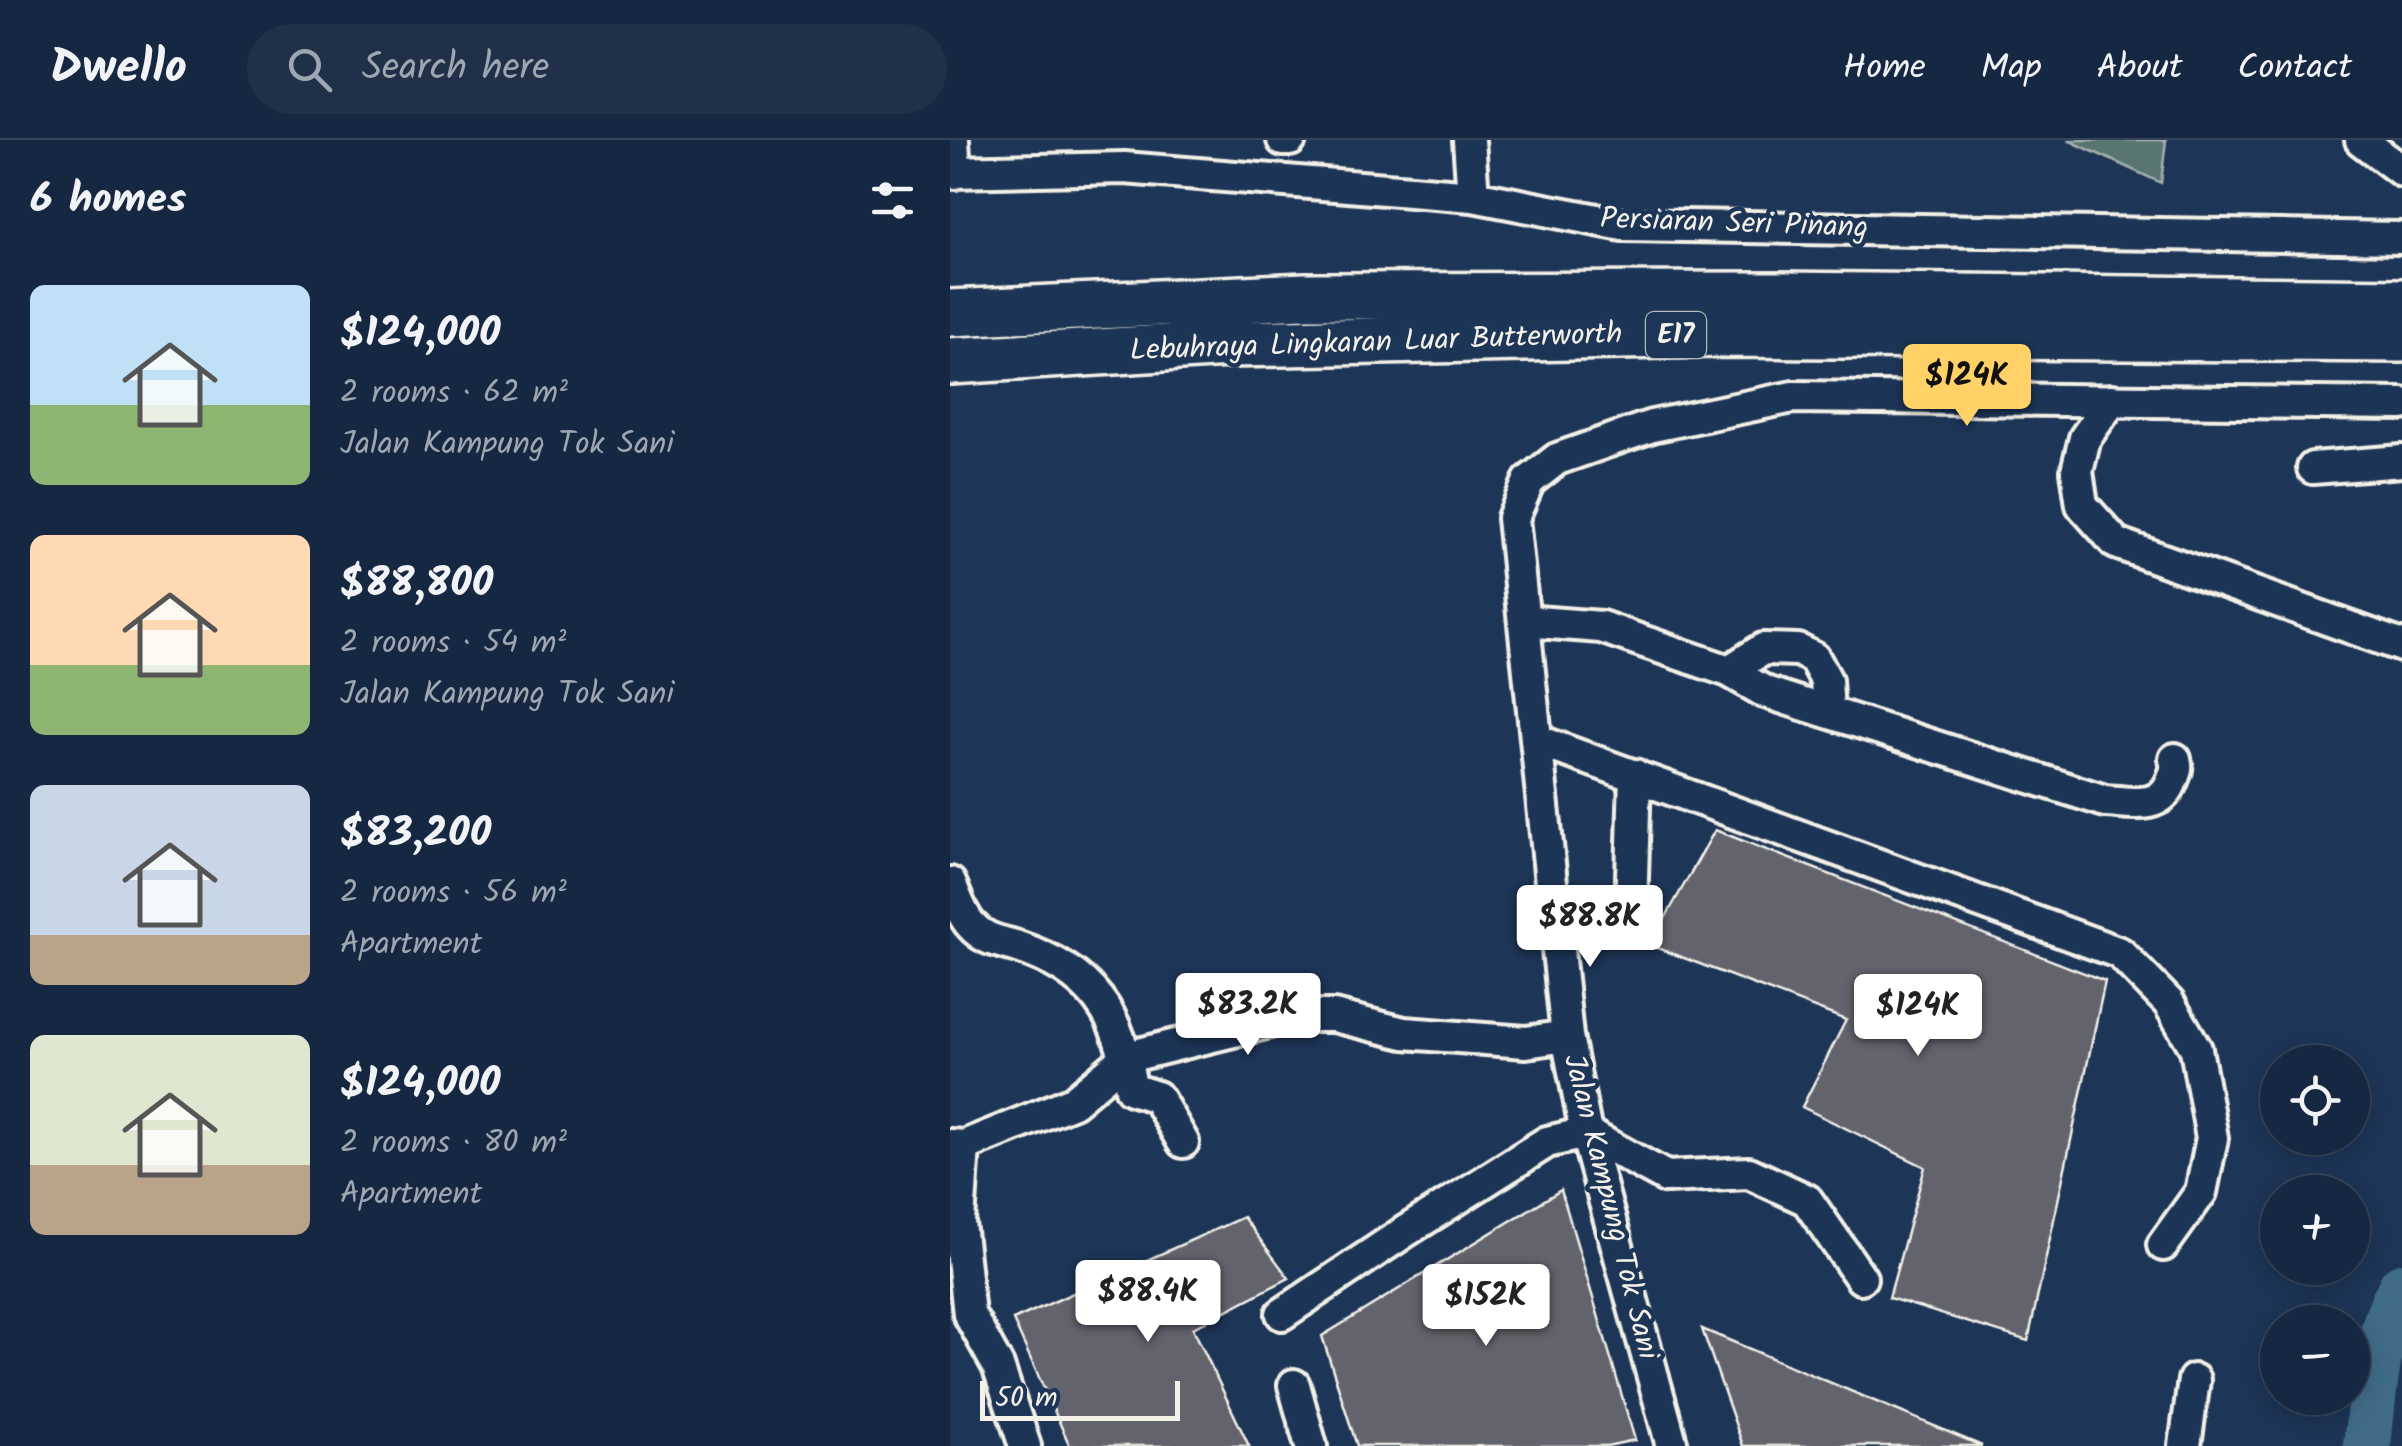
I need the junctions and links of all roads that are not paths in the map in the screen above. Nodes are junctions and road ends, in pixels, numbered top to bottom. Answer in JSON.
{"nodes":[{"id":1,"x":953,"y":140,"type":"edge"},
{"id":2,"x":1469,"y":140,"type":"edge"},
{"id":3,"x":2361,"y":140,"type":"edge"},
{"id":4,"x":1123,"y":154,"type":"edge"},
{"id":5,"x":2401,"y":162,"type":"edge"},
{"id":6,"x":952,"y":172,"type":"edge"},
{"id":7,"x":1473,"y":196,"type":"junction"},
{"id":8,"x":2402,"y":238,"type":"edge"},
{"id":9,"x":2402,"y":302,"type":"edge"},
{"id":10,"x":950,"y":313,"type":"edge"},
{"id":11,"x":2402,"y":339,"type":"edge"},
{"id":12,"x":950,"y":360,"type":"edge"},
{"id":13,"x":2112,"y":400,"type":"junction"},
{"id":14,"x":2402,"y":404,"type":"edge"},
{"id":15,"x":2402,"y":462,"type":"edge"},
{"id":16,"x":2312,"y":468,"type":"dead end"},
{"id":17,"x":1524,"y":621,"type":"junction"},
{"id":18,"x":2402,"y":646,"type":"edge"},
{"id":19,"x":1729,"y":671,"type":"junction"},
{"id":20,"x":1828,"y":712,"type":"junction"},
{"id":21,"x":1536,"y":740,"type":"junction"},
{"id":22,"x":2175,"y":759,"type":"dead end"},
{"id":23,"x":1634,"y":775,"type":"junction"},
{"id":24,"x":950,"y":883,"type":"edge"},
{"id":25,"x":1631,"y":912,"type":"dead end"},
{"id":26,"x":1567,"y":1036,"type":"junction"},
{"id":27,"x":1127,"y":1057,"type":"junction"},
{"id":28,"x":1586,"y":1133,"type":"junction"},
{"id":29,"x":1184,"y":1142,"type":"dead end"},
{"id":30,"x":957,"y":1146,"type":"edge"},
{"id":31,"x":2163,"y":1245,"type":"dead end"},
{"id":32,"x":1861,"y":1278,"type":"dead end"},
{"id":33,"x":1282,"y":1314,"type":"dead end"},
{"id":34,"x":2194,"y":1380,"type":"dead end"},
{"id":35,"x":1294,"y":1385,"type":"dead end"},
{"id":36,"x":1025,"y":1446,"type":"edge"},
{"id":37,"x":1311,"y":1446,"type":"edge"},
{"id":38,"x":1672,"y":1446,"type":"edge"},
{"id":39,"x":2185,"y":1446,"type":"edge"}],
"edges":[{"from":1,"to":6,"type":"street"},
{"from":2,"to":7,"type":"street"},
{"from":3,"to":5,"type":"street"},
{"from":4,"to":6,"type":"street","name":"Persiaran Seri Pinang"},
{"from":4,"to":7,"type":"street","name":"Persiaran Seri Pinang"},
{"from":7,"to":8,"type":"street","name":"Persiaran Seri Pinang"},
{"from":9,"to":10,"type":"highway","name":"Lebuhraya Lingkaran Luar Butterworth","number":"E17"},
{"from":11,"to":12,"type":"highway","name":"Lebuhraya Lingkaran Luar Butterworth","number":"E17"},
{"from":13,"to":14,"type":"street","name":"Jalan Kampung Tok Sani"},
{"from":13,"to":17,"type":"street","name":"Jalan Kampung Tok Sani"},
{"from":13,"to":18,"type":"street"},
{"from":15,"to":16,"type":"street"},
{"from":17,"to":19,"type":"street"},
{"from":17,"to":21,"type":"street","name":"Jalan Kampung Tok Sani"},
{"from":19,"to":20,"type":"street"},
{"from":19,"to":20,"type":"street"},
{"from":20,"to":22,"type":"street"},
{"from":21,"to":23,"type":"street"},
{"from":21,"to":26,"type":"street","name":"Jalan Kampung Tok Sani"},
{"from":23,"to":25,"type":"street"},
{"from":23,"to":31,"type":"street"},
{"from":24,"to":27,"type":"street"},
{"from":26,"to":27,"type":"street"},
{"from":26,"to":28,"type":"street","name":"Jalan Kampung Tok Sani"},
{"from":27,"to":29,"type":"street"},
{"from":27,"to":30,"type":"street"},
{"from":28,"to":32,"type":"street"},
{"from":28,"to":33,"type":"street"},
{"from":28,"to":38,"type":"street","name":"Jalan Kampung Tok Sani"},
{"from":30,"to":36,"type":"street"},
{"from":34,"to":39,"type":"street"},
{"from":35,"to":37,"type":"street"}]}
